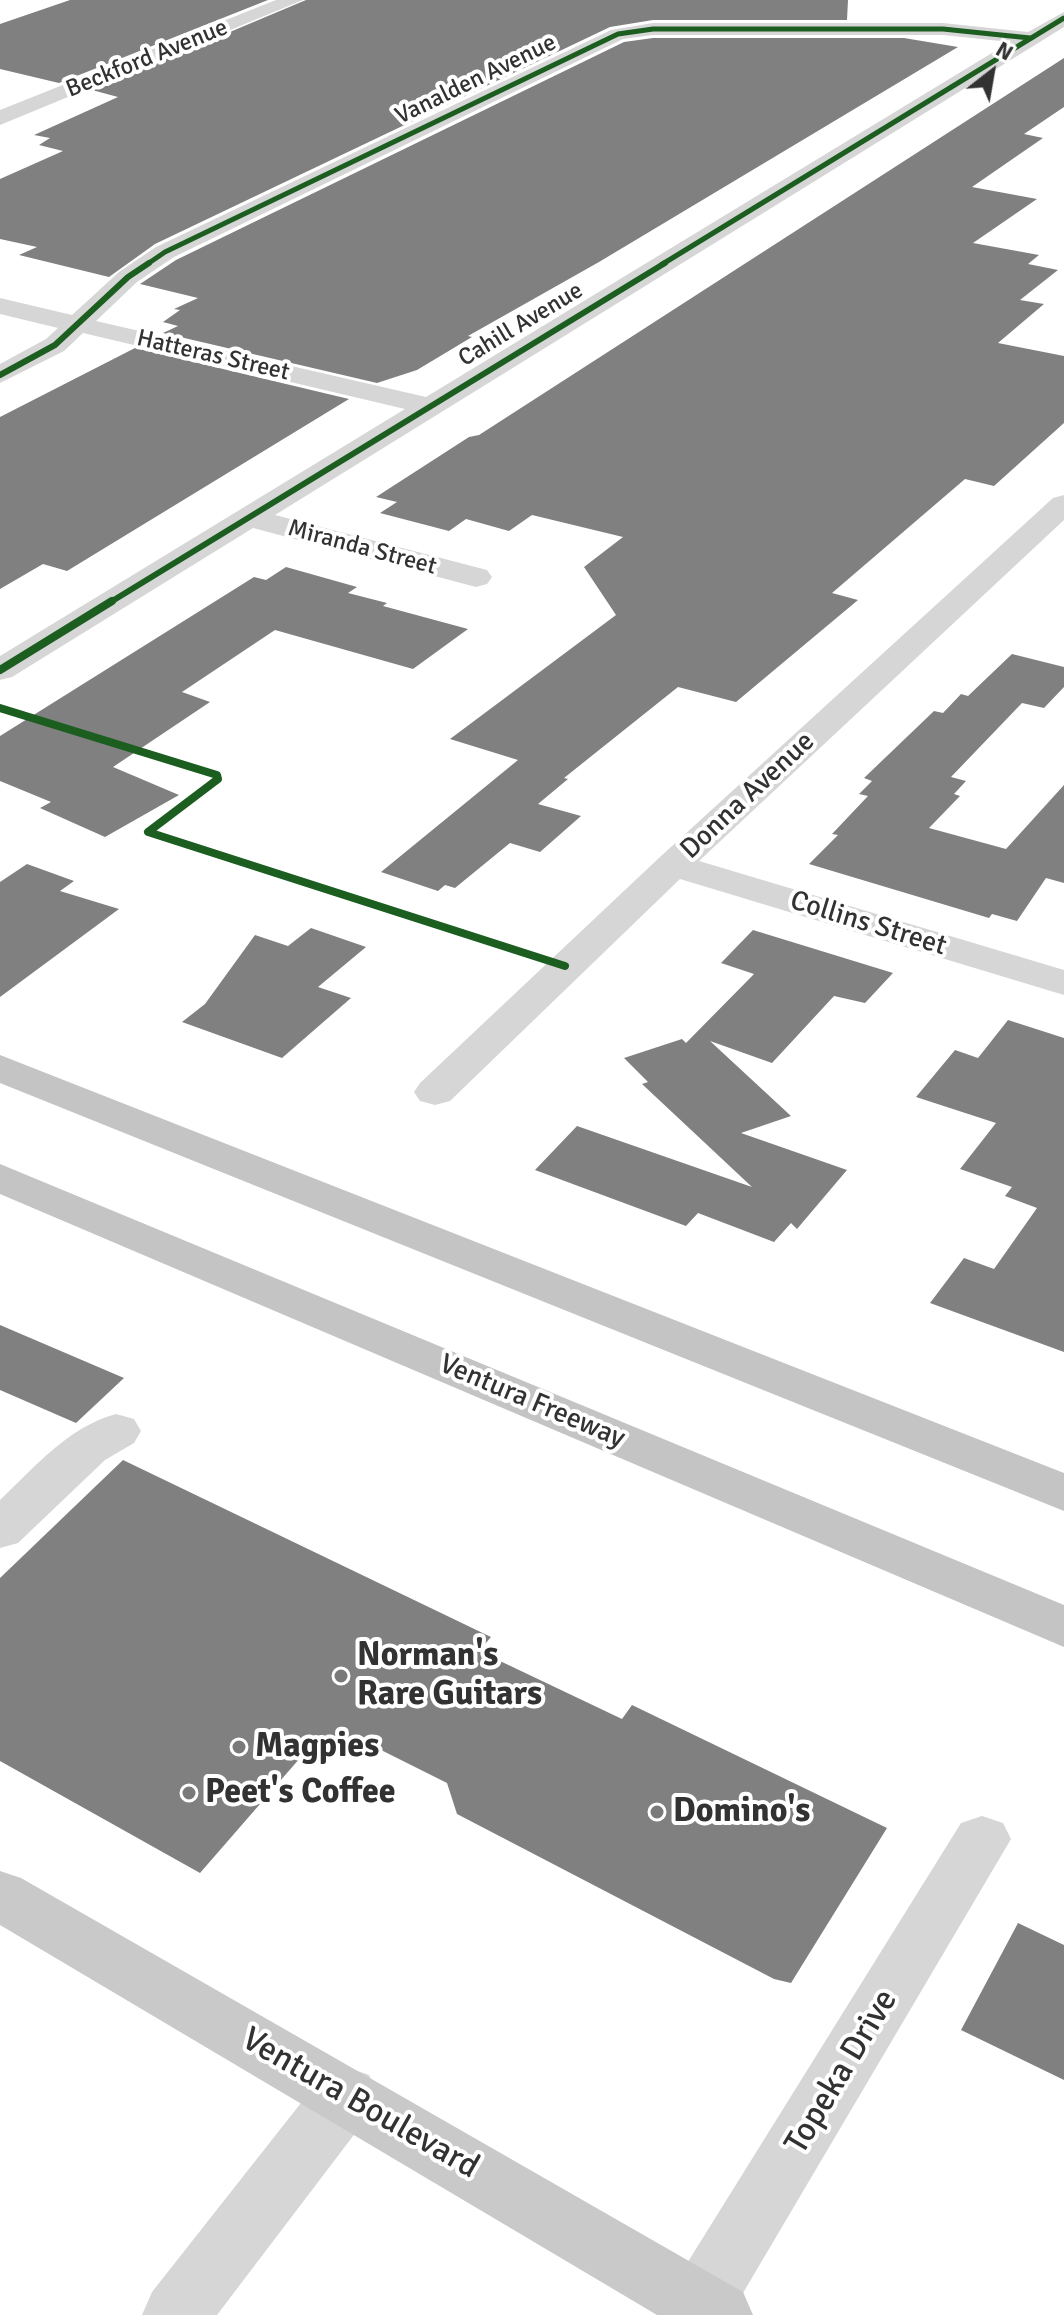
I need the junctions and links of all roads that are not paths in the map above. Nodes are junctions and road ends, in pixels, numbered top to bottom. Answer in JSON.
{"nodes":[{"id":1,"x":293,"y":0,"type":"edge"},
{"id":2,"x":1064,"y":18,"type":"edge"},
{"id":3,"x":1030,"y":38,"type":"junction"},
{"id":4,"x":0,"y":118,"type":"edge"},
{"id":5,"x":0,"y":306,"type":"edge"},
{"id":6,"x":78,"y":324,"type":"junction"},
{"id":7,"x":0,"y":375,"type":"edge"},
{"id":8,"x":427,"y":406,"type":"junction"},
{"id":9,"x":1064,"y":504,"type":"edge"},
{"id":10,"x":248,"y":517,"type":"junction"},
{"id":11,"x":476,"y":577,"type":"dead end"},
{"id":12,"x":0,"y":670,"type":"edge"},
{"id":13,"x":673,"y":865,"type":"junction"},
{"id":14,"x":1064,"y":983,"type":"edge"},
{"id":15,"x":0,"y":1068,"type":"edge"},
{"id":16,"x":435,"y":1092,"type":"dead end"},
{"id":17,"x":0,"y":1178,"type":"edge"},
{"id":18,"x":116,"y":1431,"type":"dead end"},
{"id":19,"x":1064,"y":1493,"type":"edge"},
{"id":20,"x":0,"y":1530,"type":"edge"},
{"id":21,"x":1064,"y":1627,"type":"edge"},
{"id":22,"x":982,"y":1839,"type":"dead end"},
{"id":23,"x":0,"y":1895,"type":"edge"},
{"id":24,"x":346,"y":2095,"type":"junction"},
{"id":25,"x":710,"y":2309,"type":"edge"},
{"id":26,"x":176,"y":2315,"type":"edge"}],
"edges":[{"from":1,"to":4,"type":"street","name":"Beckford Avenue"},
{"from":2,"to":3,"type":"street","name":"Cahill Avenue"},
{"from":3,"to":6,"type":"street","name":"Vanalden Avenue"},
{"from":3,"to":8,"type":"street","name":"Cahill Avenue"},
{"from":5,"to":6,"type":"street","name":"Hatteras Street"},
{"from":6,"to":7,"type":"street","name":"Vanalden Avenue"},
{"from":6,"to":8,"type":"street","name":"Hatteras Street"},
{"from":8,"to":10,"type":"street","name":"Cahill Avenue"},
{"from":9,"to":13,"type":"street","name":"Donna Avenue"},
{"from":10,"to":11,"type":"street","name":"Miranda Street"},
{"from":10,"to":12,"type":"street","name":"Cahill Avenue"},
{"from":13,"to":14,"type":"street","name":"Collins Street"},
{"from":13,"to":16,"type":"street","name":"Donna Avenue"},
{"from":15,"to":19,"type":"highway"},
{"from":17,"to":21,"type":"highway","name":"Ventura Freeway"},
{"from":18,"to":20,"type":"street"},
{"from":22,"to":25,"type":"street","name":"Topeka Drive"},
{"from":23,"to":24,"type":"main road","name":"Ventura Boulevard"},
{"from":24,"to":25,"type":"main road","name":"Ventura Boulevard"},
{"from":24,"to":26,"type":"street"}]}
